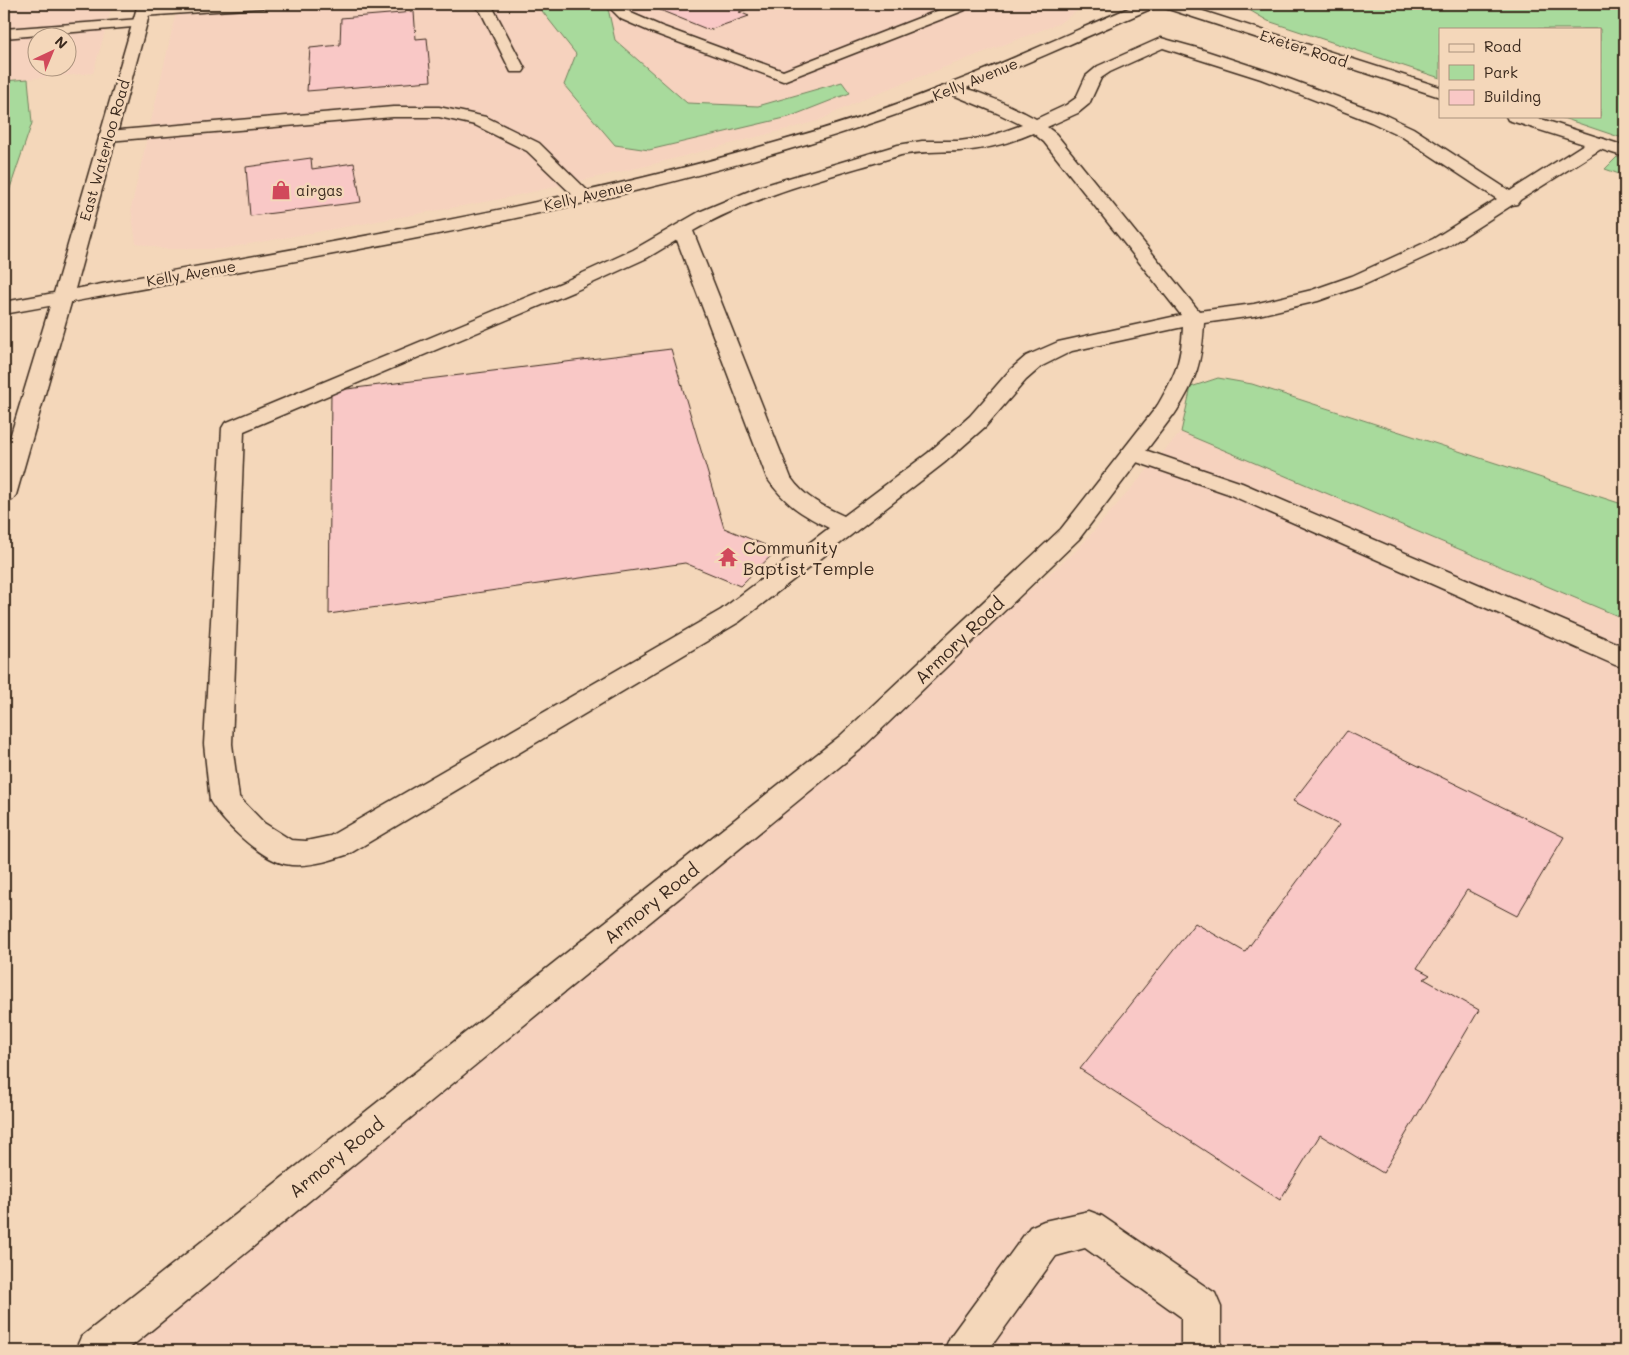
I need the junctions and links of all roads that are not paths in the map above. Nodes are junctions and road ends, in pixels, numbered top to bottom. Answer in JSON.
{"nodes":[{"id":1,"x":260,"y":4,"type":"edge"},
{"id":2,"x":479,"y":4,"type":"edge"},
{"id":3,"x":613,"y":4,"type":"edge"},
{"id":4,"x":952,"y":4,"type":"edge"},
{"id":5,"x":1150,"y":4,"type":"edge"},
{"id":6,"x":1167,"y":4,"type":"edge"},
{"id":7,"x":142,"y":13,"type":"edge"},
{"id":8,"x":4,"y":34,"type":"edge"},
{"id":9,"x":517,"y":69,"type":"dead end"},
{"id":10,"x":952,"y":89,"type":"junction"},
{"id":11,"x":1439,"y":92,"type":"edge"},
{"id":12,"x":1520,"y":118,"type":"edge"},
{"id":13,"x":1036,"y":125,"type":"junction"},
{"id":14,"x":108,"y":136,"type":"junction"},
{"id":15,"x":1598,"y":144,"type":"junction"},
{"id":16,"x":1625,"y":152,"type":"edge"},
{"id":17,"x":585,"y":197,"type":"junction"},
{"id":18,"x":1510,"y":200,"type":"junction"},
{"id":19,"x":683,"y":230,"type":"junction"},
{"id":20,"x":63,"y":296,"type":"junction"},
{"id":21,"x":4,"y":308,"type":"edge"},
{"id":22,"x":1194,"y":318,"type":"junction"},
{"id":23,"x":1133,"y":453,"type":"junction"},
{"id":24,"x":4,"y":495,"type":"edge"},
{"id":25,"x":847,"y":527,"type":"junction"},
{"id":26,"x":1625,"y":658,"type":"edge"},
{"id":27,"x":94,"y":1351,"type":"edge"},
{"id":28,"x":964,"y":1351,"type":"edge"},
{"id":29,"x":1198,"y":1351,"type":"edge"}],
"edges":[{"from":1,"to":7,"type":"main road"},
{"from":2,"to":9,"type":"main road"},
{"from":3,"to":4,"type":"main road"},
{"from":5,"to":10,"type":"main road","name":"Kelly Avenue"},
{"from":6,"to":11,"type":"main road","name":"Exeter Road"},
{"from":7,"to":8,"type":"main road"},
{"from":7,"to":14,"type":"main road","name":"East Waterloo Road"},
{"from":10,"to":13,"type":"main road"},
{"from":10,"to":17,"type":"main road","name":"Kelly Avenue"},
{"from":12,"to":15,"type":"main road"},
{"from":13,"to":18,"type":"main road"},
{"from":13,"to":19,"type":"main road"},
{"from":13,"to":22,"type":"main road"},
{"from":14,"to":17,"type":"main road"},
{"from":14,"to":20,"type":"main road","name":"East Waterloo Road"},
{"from":15,"to":16,"type":"main road"},
{"from":15,"to":18,"type":"main road"},
{"from":17,"to":20,"type":"main road","name":"Kelly Avenue"},
{"from":18,"to":22,"type":"main road"},
{"from":19,"to":25,"type":"main road"},
{"from":19,"to":25,"type":"main road"},
{"from":20,"to":21,"type":"main road","name":"Kelly Avenue"},
{"from":20,"to":24,"type":"main road","name":"East Waterloo Road"},
{"from":22,"to":23,"type":"main road","name":"Armory Road"},
{"from":22,"to":25,"type":"main road"},
{"from":23,"to":26,"type":"main road"},
{"from":23,"to":27,"type":"main road","name":"Armory Road"},
{"from":28,"to":29,"type":"main road"}]}
